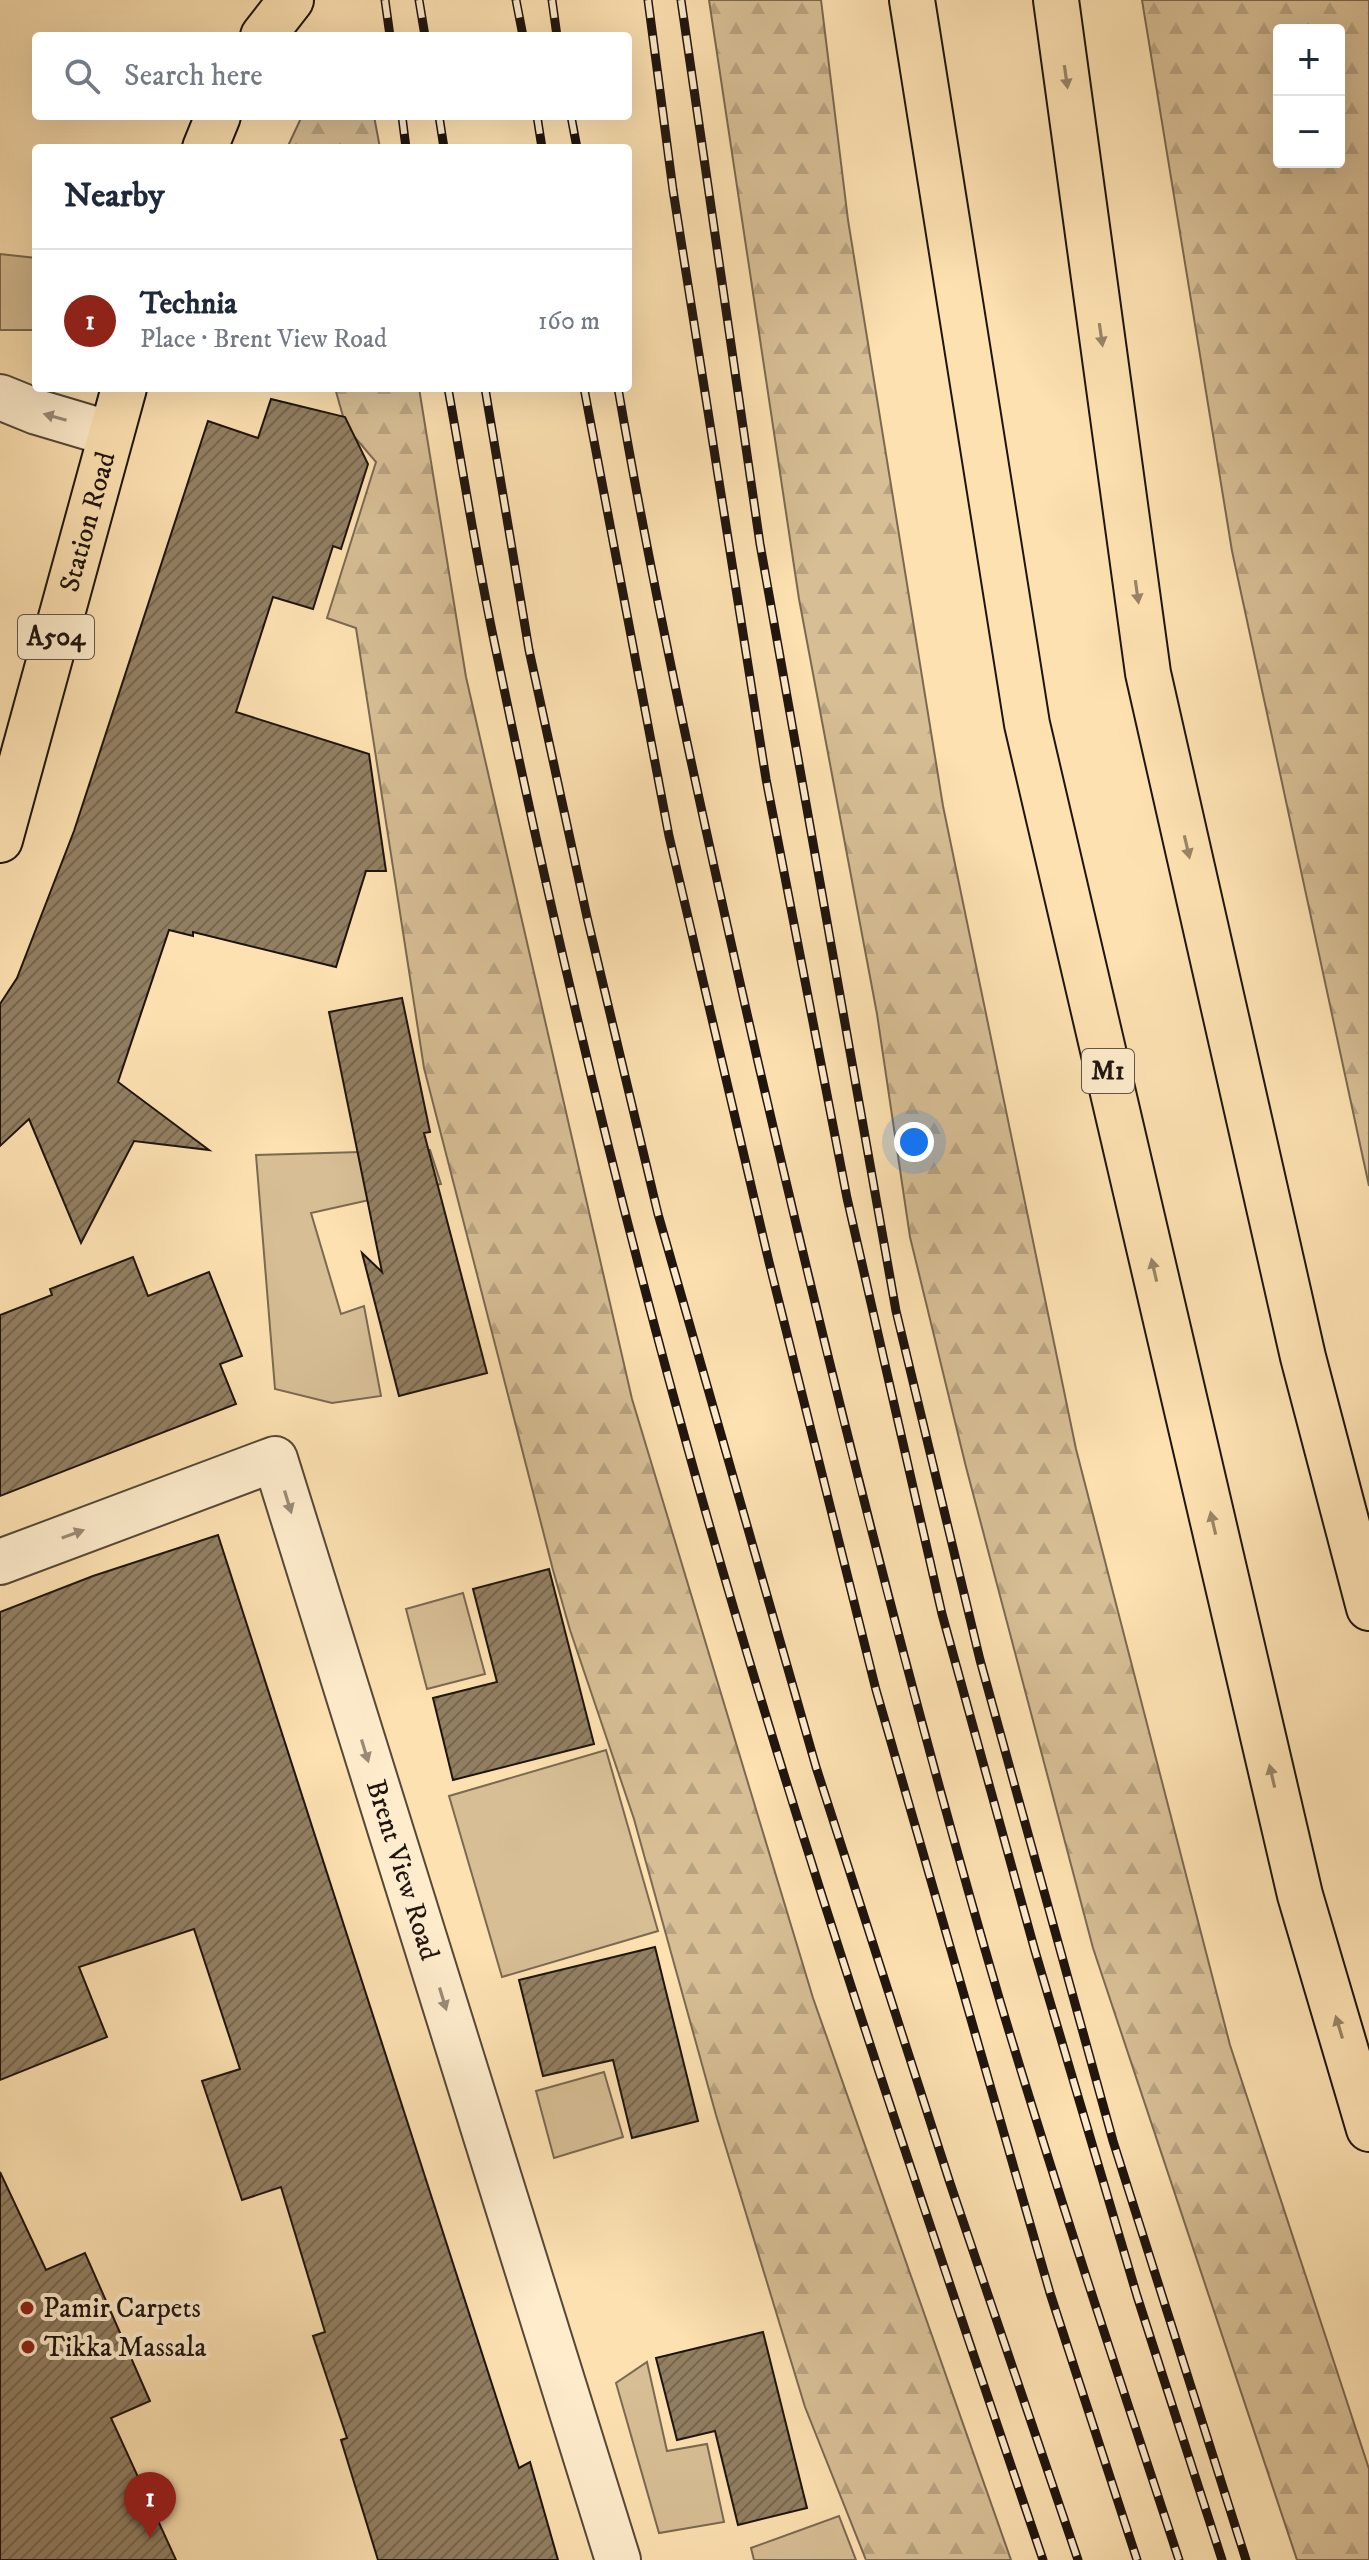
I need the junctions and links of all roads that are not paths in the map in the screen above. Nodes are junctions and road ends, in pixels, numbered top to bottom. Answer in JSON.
{"nodes":[{"id":1,"x":291,"y":0,"type":"edge"},
{"id":2,"x":912,"y":0,"type":"edge"},
{"id":3,"x":1056,"y":0,"type":"edge"},
{"id":4,"x":266,"y":32,"type":"edge"},
{"id":5,"x":216,"y":120,"type":"edge"},
{"id":6,"x":207,"y":144,"type":"edge"},
{"id":7,"x":123,"y":392,"type":"edge"},
{"id":8,"x":0,"y":397,"type":"edge"},
{"id":9,"x":111,"y":434,"type":"junction"},
{"id":10,"x":0,"y":840,"type":"edge"},
{"id":11,"x":0,"y":1562,"type":"edge"},
{"id":12,"x":1369,"y":1608,"type":"edge"},
{"id":13,"x":1369,"y":2129,"type":"edge"},
{"id":14,"x":618,"y":2560,"type":"edge"}],
"edges":[{"from":1,"to":4,"type":"main road"},
{"from":13,"to":2,"type":"main road","number":"M1","one_way":true},
{"from":3,"to":12,"type":"main road","one_way":true},
{"from":5,"to":6,"type":"main road"},
{"from":7,"to":9,"type":"main road","name":"Station Road","number":"A504"},
{"from":9,"to":8,"type":"street","one_way":true},
{"from":9,"to":10,"type":"main road","name":"Station Road","number":"A504"},
{"from":11,"to":14,"type":"street","name":"Brent View Road","one_way":true}]}
